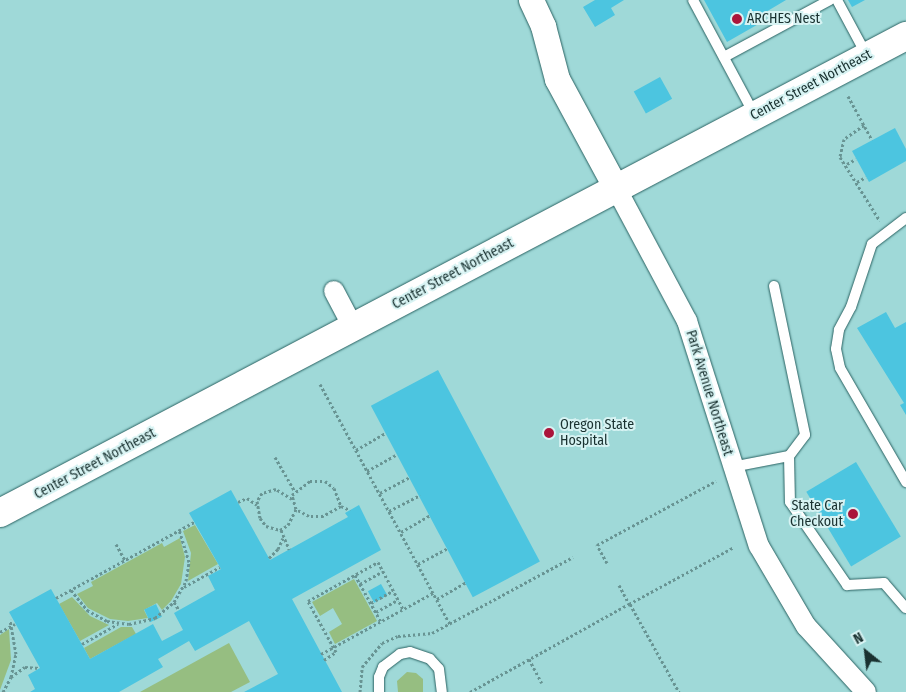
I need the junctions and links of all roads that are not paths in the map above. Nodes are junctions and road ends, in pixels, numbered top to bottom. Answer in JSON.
{"nodes":[{"id":1,"x":531,"y":0,"type":"edge"},
{"id":2,"x":693,"y":0,"type":"edge"},
{"id":3,"x":830,"y":0,"type":"edge"},
{"id":4,"x":837,"y":0,"type":"edge"},
{"id":5,"x":906,"y":36,"type":"edge"},
{"id":6,"x":867,"y":56,"type":"junction"},
{"id":7,"x":724,"y":57,"type":"junction"},
{"id":8,"x":755,"y":115,"type":"junction"},
{"id":9,"x":616,"y":188,"type":"junction"},
{"id":10,"x":906,"y":218,"type":"edge"},
{"id":11,"x":774,"y":286,"type":"dead end"},
{"id":12,"x":334,"y":291,"type":"dead end"},
{"id":13,"x":352,"y":327,"type":"junction"},
{"id":14,"x":789,"y":456,"type":"junction"},
{"id":15,"x":727,"y":474,"type":"junction"},
{"id":16,"x":906,"y":482,"type":"edge"},
{"id":17,"x":0,"y":513,"type":"edge"},
{"id":18,"x":906,"y":608,"type":"edge"},
{"id":19,"x":380,"y":692,"type":"edge"},
{"id":20,"x":442,"y":692,"type":"edge"},
{"id":21,"x":866,"y":692,"type":"edge"}],
"edges":[{"from":1,"to":9,"type":"street","name":"Park Avenue Northeast"},
{"from":2,"to":7,"type":"lane"},
{"from":3,"to":7,"type":"lane"},
{"from":4,"to":6,"type":"lane"},
{"from":5,"to":6,"type":"main road","name":"Center Street Northeast"},
{"from":6,"to":8,"type":"main road","name":"Center Street Northeast"},
{"from":7,"to":8,"type":"lane"},
{"from":8,"to":9,"type":"main road","name":"Center Street Northeast"},
{"from":9,"to":13,"type":"main road","name":"Center Street Northeast"},
{"from":9,"to":15,"type":"street","name":"Park Avenue Northeast"},
{"from":10,"to":16,"type":"lane"},
{"from":11,"to":14,"type":"lane"},
{"from":12,"to":13,"type":"street"},
{"from":13,"to":17,"type":"main road","name":"Center Street Northeast"},
{"from":14,"to":15,"type":"lane"},
{"from":14,"to":18,"type":"lane"},
{"from":15,"to":21,"type":"street","name":"Park Avenue Northeast"},
{"from":19,"to":20,"type":"lane"}]}
